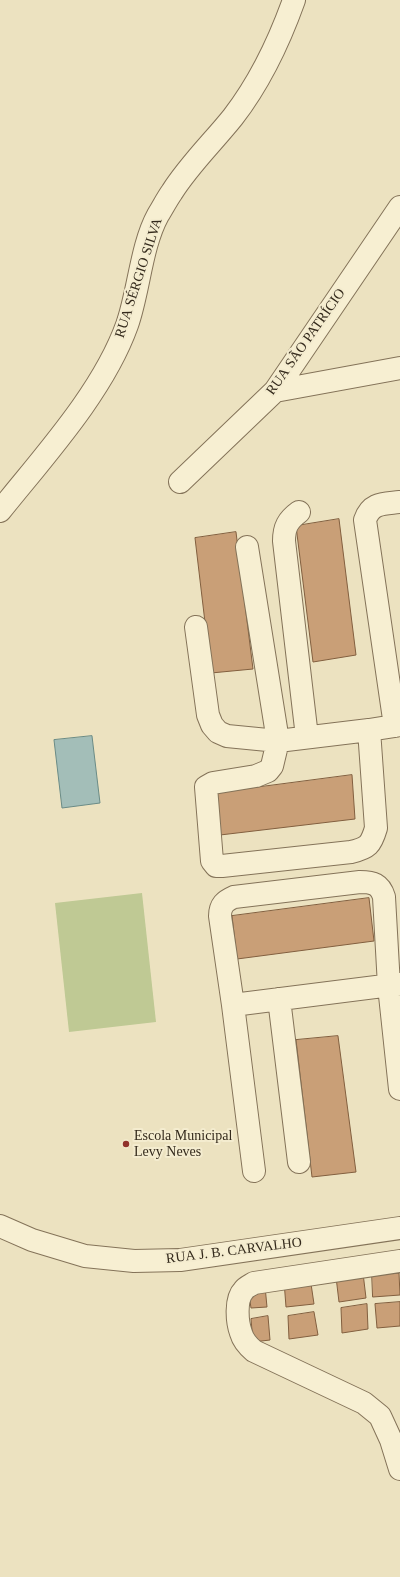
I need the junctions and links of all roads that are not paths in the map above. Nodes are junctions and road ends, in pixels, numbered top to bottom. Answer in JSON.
{"nodes":[{"id":1,"x":294,"y":0,"type":"edge"},
{"id":2,"x":400,"y":207,"type":"edge"},
{"id":3,"x":400,"y":368,"type":"edge"},
{"id":4,"x":275,"y":391,"type":"junction"},
{"id":5,"x":180,"y":482,"type":"dead end"},
{"id":6,"x":400,"y":502,"type":"edge"},
{"id":7,"x":0,"y":512,"type":"edge"},
{"id":8,"x":299,"y":512,"type":"dead end"},
{"id":9,"x":247,"y":547,"type":"dead end"},
{"id":10,"x":196,"y":627,"type":"dead end"},
{"id":11,"x":397,"y":725,"type":"edge"},
{"id":12,"x":369,"y":730,"type":"junction"},
{"id":13,"x":307,"y":737,"type":"junction"},
{"id":14,"x":278,"y":741,"type":"junction"},
{"id":15,"x":395,"y":985,"type":"edge"},
{"id":16,"x":279,"y":999,"type":"junction"},
{"id":17,"x":233,"y":1005,"type":"junction"},
{"id":18,"x":400,"y":1089,"type":"edge"},
{"id":19,"x":299,"y":1162,"type":"dead end"},
{"id":20,"x":254,"y":1171,"type":"dead end"},
{"id":21,"x":0,"y":1226,"type":"edge"},
{"id":22,"x":400,"y":1228,"type":"edge"},
{"id":23,"x":400,"y":1261,"type":"edge"},
{"id":24,"x":400,"y":1469,"type":"edge"}],
"edges":[{"from":1,"to":7,"type":"street","name":"RUA SÉRGIO SILVA"},
{"from":2,"to":4,"type":"street","name":"RUA SÃO PATRÍCIO"},
{"from":3,"to":4,"type":"street"},
{"from":4,"to":5,"type":"street","name":"RUA SÃO PATRÍCIO"},
{"from":6,"to":11,"type":"street"},
{"from":8,"to":13,"type":"street"},
{"from":9,"to":14,"type":"street"},
{"from":10,"to":14,"type":"street"},
{"from":11,"to":12,"type":"street"},
{"from":12,"to":13,"type":"street"},
{"from":12,"to":14,"type":"street"},
{"from":13,"to":14,"type":"street"},
{"from":15,"to":16,"type":"street"},
{"from":15,"to":17,"type":"street"},
{"from":15,"to":18,"type":"street"},
{"from":16,"to":17,"type":"street"},
{"from":16,"to":19,"type":"street"},
{"from":17,"to":20,"type":"street"},
{"from":21,"to":22,"type":"street","name":"RUA J. B. CARVALHO"},
{"from":23,"to":24,"type":"street"}]}
